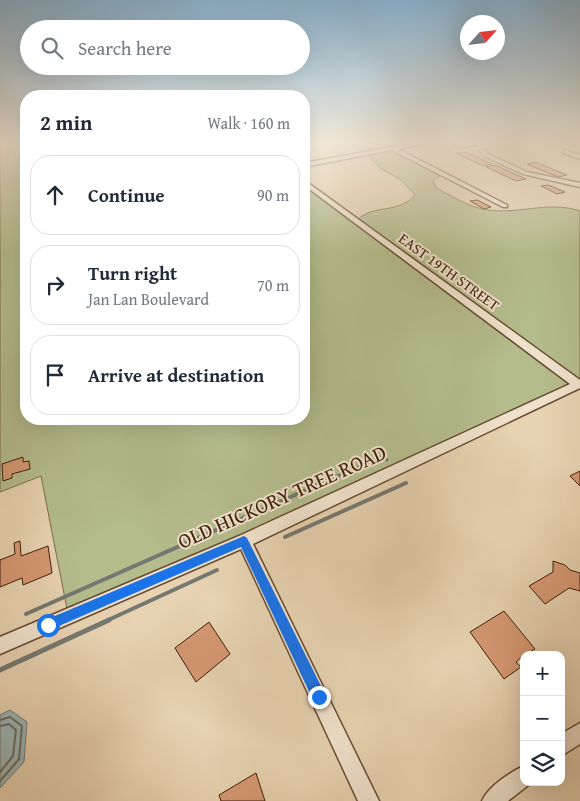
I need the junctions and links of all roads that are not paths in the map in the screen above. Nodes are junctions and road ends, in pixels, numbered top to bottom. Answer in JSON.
{"nodes":[{"id":1,"x":453,"y":179,"type":"edge"},
{"id":2,"x":554,"y":179,"type":"edge"},
{"id":3,"x":580,"y":185,"type":"edge"},
{"id":4,"x":310,"y":186,"type":"edge"},
{"id":5,"x":505,"y":206,"type":"dead end"},
{"id":6,"x":579,"y":384,"type":"edge"},
{"id":7,"x":244,"y":541,"type":"junction"},
{"id":8,"x":0,"y":646,"type":"edge"},
{"id":9,"x":580,"y":732,"type":"edge"},
{"id":10,"x":565,"y":743,"type":"edge"},
{"id":11,"x":520,"y":779,"type":"edge"},
{"id":12,"x":369,"y":801,"type":"edge"},
{"id":13,"x":492,"y":801,"type":"edge"}],
"edges":[{"from":1,"to":5,"type":"street"},
{"from":2,"to":3,"type":"street"},
{"from":4,"to":6,"type":"street","name":"EAST 19TH STREET"},
{"from":6,"to":7,"type":"street","name":"OLD HICKORY TREE ROAD"},
{"from":7,"to":8,"type":"street","name":"OLD HICKORY TREE ROAD"},
{"from":7,"to":12,"type":"street"},
{"from":9,"to":10,"type":"street"},
{"from":11,"to":13,"type":"street"}]}
